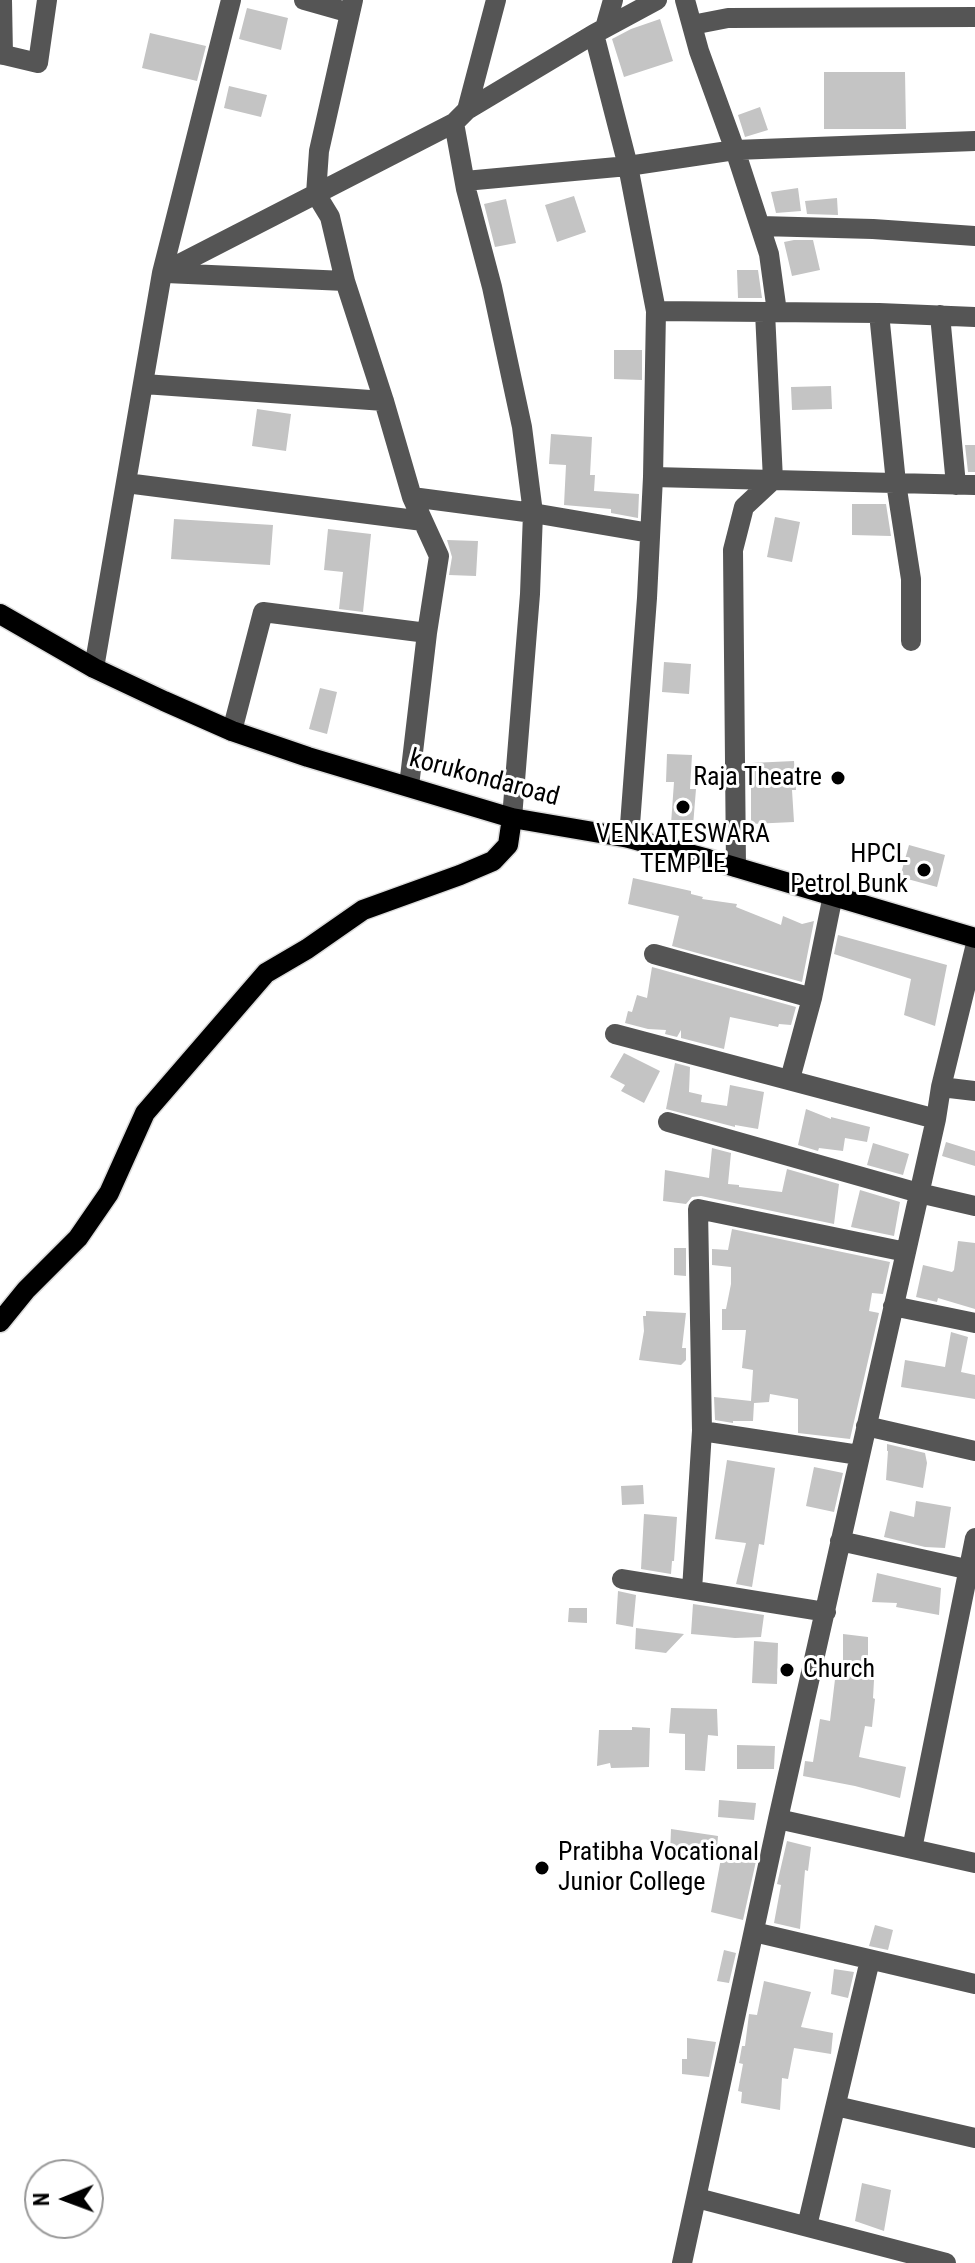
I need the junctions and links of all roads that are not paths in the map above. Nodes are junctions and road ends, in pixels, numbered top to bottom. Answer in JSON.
{"nodes":[{"id":1,"x":2,"y":0,"type":"edge"},
{"id":2,"x":47,"y":0,"type":"edge"},
{"id":3,"x":231,"y":0,"type":"edge"},
{"id":4,"x":304,"y":0,"type":"edge"},
{"id":5,"x":496,"y":0,"type":"edge"},
{"id":6,"x":613,"y":0,"type":"edge"},
{"id":7,"x":657,"y":0,"type":"edge"},
{"id":8,"x":685,"y":0,"type":"edge"},
{"id":9,"x":352,"y":6,"type":"edge"},
{"id":10,"x":975,"y":17,"type":"edge"},
{"id":11,"x":692,"y":25,"type":"junction"},
{"id":12,"x":599,"y":31,"type":"junction"},
{"id":13,"x":2,"y":54,"type":"edge"},
{"id":14,"x":461,"y":117,"type":"junction"},
{"id":15,"x":975,"y":141,"type":"edge"},
{"id":16,"x":735,"y":150,"type":"junction"},
{"id":17,"x":628,"y":166,"type":"junction"},
{"id":18,"x":465,"y":181,"type":"junction"},
{"id":19,"x":316,"y":194,"type":"junction"},
{"id":20,"x":760,"y":226,"type":"junction"},
{"id":21,"x":975,"y":236,"type":"edge"},
{"id":22,"x":162,"y":273,"type":"junction"},
{"id":23,"x":345,"y":281,"type":"junction"},
{"id":24,"x":656,"y":311,"type":"junction"},
{"id":25,"x":771,"y":312,"type":"junction"},
{"id":26,"x":879,"y":313,"type":"junction"},
{"id":27,"x":940,"y":315,"type":"junction"},
{"id":28,"x":975,"y":317,"type":"edge"},
{"id":29,"x":144,"y":384,"type":"junction"},
{"id":30,"x":384,"y":401,"type":"junction"},
{"id":31,"x":653,"y":477,"type":"junction"},
{"id":32,"x":773,"y":480,"type":"junction"},
{"id":33,"x":126,"y":483,"type":"junction"},
{"id":34,"x":896,"y":483,"type":"junction"},
{"id":35,"x":965,"y":485,"type":"edge"},
{"id":36,"x":412,"y":497,"type":"junction"},
{"id":37,"x":533,"y":513,"type":"junction"},
{"id":38,"x":423,"y":521,"type":"junction"},
{"id":39,"x":650,"y":533,"type":"junction"},
{"id":40,"x":0,"y":614,"type":"edge"},
{"id":41,"x":427,"y":633,"type":"junction"},
{"id":42,"x":911,"y":641,"type":"dead end"},
{"id":43,"x":94,"y":668,"type":"junction"},
{"id":44,"x":232,"y":731,"type":"junction"},
{"id":45,"x":409,"y":786,"type":"junction"},
{"id":46,"x":512,"y":818,"type":"junction"},
{"id":47,"x":629,"y":838,"type":"junction"},
{"id":48,"x":736,"y":867,"type":"junction"},
{"id":49,"x":833,"y":895,"type":"junction"},
{"id":50,"x":975,"y":938,"type":"edge"},
{"id":51,"x":975,"y":948,"type":"edge"},
{"id":52,"x":654,"y":954,"type":"dead end"},
{"id":53,"x":812,"y":998,"type":"junction"},
{"id":54,"x":615,"y":1034,"type":"dead end"},
{"id":55,"x":790,"y":1079,"type":"junction"},
{"id":56,"x":941,"y":1087,"type":"junction"},
{"id":57,"x":975,"y":1091,"type":"edge"},
{"id":58,"x":936,"y":1119,"type":"junction"},
{"id":59,"x":668,"y":1122,"type":"dead end"},
{"id":60,"x":919,"y":1193,"type":"junction"},
{"id":61,"x":975,"y":1206,"type":"edge"},
{"id":62,"x":906,"y":1252,"type":"junction"},
{"id":63,"x":893,"y":1306,"type":"junction"},
{"id":64,"x":0,"y":1322,"type":"edge"},
{"id":65,"x":975,"y":1323,"type":"edge"},
{"id":66,"x":866,"y":1426,"type":"junction"},
{"id":67,"x":702,"y":1431,"type":"junction"},
{"id":68,"x":975,"y":1451,"type":"edge"},
{"id":69,"x":859,"y":1455,"type":"junction"},
{"id":70,"x":975,"y":1538,"type":"edge"},
{"id":71,"x":840,"y":1541,"type":"junction"},
{"id":72,"x":972,"y":1570,"type":"edge"},
{"id":73,"x":622,"y":1579,"type":"dead end"},
{"id":74,"x":692,"y":1590,"type":"junction"},
{"id":75,"x":826,"y":1612,"type":"junction"},
{"id":76,"x":778,"y":1819,"type":"junction"},
{"id":77,"x":912,"y":1849,"type":"junction"},
{"id":78,"x":975,"y":1863,"type":"edge"},
{"id":79,"x":754,"y":1932,"type":"junction"},
{"id":80,"x":870,"y":1960,"type":"junction"},
{"id":81,"x":975,"y":1984,"type":"edge"},
{"id":82,"x":836,"y":2106,"type":"junction"},
{"id":83,"x":975,"y":2138,"type":"edge"},
{"id":84,"x":697,"y":2198,"type":"junction"},
{"id":85,"x":807,"y":2226,"type":"junction"},
{"id":86,"x":923,"y":2260,"type":"edge"},
{"id":87,"x":682,"y":2263,"type":"edge"},
{"id":88,"x":946,"y":2263,"type":"edge"}],
"edges":[{"from":1,"to":13,"type":"street"},
{"from":2,"to":13,"type":"street"},
{"from":3,"to":22,"type":"street"},
{"from":4,"to":9,"type":"street"},
{"from":5,"to":14,"type":"street"},
{"from":6,"to":12,"type":"street"},
{"from":7,"to":12,"type":"street"},
{"from":8,"to":11,"type":"street"},
{"from":9,"to":19,"type":"street"},
{"from":10,"to":11,"type":"street"},
{"from":11,"to":16,"type":"street"},
{"from":12,"to":14,"type":"street"},
{"from":12,"to":17,"type":"street"},
{"from":14,"to":18,"type":"street"},
{"from":14,"to":19,"type":"street"},
{"from":15,"to":16,"type":"street"},
{"from":16,"to":17,"type":"street"},
{"from":16,"to":20,"type":"street"},
{"from":17,"to":18,"type":"street"},
{"from":17,"to":24,"type":"street"},
{"from":18,"to":37,"type":"street"},
{"from":19,"to":22,"type":"street"},
{"from":19,"to":23,"type":"street"},
{"from":20,"to":21,"type":"street"},
{"from":20,"to":25,"type":"street"},
{"from":22,"to":23,"type":"street"},
{"from":22,"to":29,"type":"street"},
{"from":23,"to":30,"type":"street"},
{"from":24,"to":25,"type":"street"},
{"from":24,"to":31,"type":"street"},
{"from":25,"to":26,"type":"street"},
{"from":25,"to":32,"type":"street"},
{"from":26,"to":27,"type":"street"},
{"from":26,"to":34,"type":"street"},
{"from":27,"to":28,"type":"street"},
{"from":27,"to":35,"type":"street"},
{"from":29,"to":30,"type":"street"},
{"from":29,"to":33,"type":"street"},
{"from":30,"to":36,"type":"street"},
{"from":31,"to":32,"type":"street"},
{"from":31,"to":39,"type":"street"},
{"from":32,"to":34,"type":"street"},
{"from":32,"to":48,"type":"street"},
{"from":33,"to":38,"type":"street"},
{"from":33,"to":43,"type":"street"},
{"from":34,"to":35,"type":"street"},
{"from":34,"to":42,"type":"street"},
{"from":36,"to":37,"type":"street"},
{"from":36,"to":38,"type":"street"},
{"from":37,"to":39,"type":"street"},
{"from":37,"to":46,"type":"street"},
{"from":38,"to":41,"type":"street"},
{"from":39,"to":47,"type":"street"},
{"from":40,"to":43,"type":"main road","name":"korukondaroad"},
{"from":41,"to":44,"type":"street"},
{"from":41,"to":45,"type":"street"},
{"from":43,"to":44,"type":"main road","name":"korukondaroad"},
{"from":44,"to":45,"type":"main road","name":"korukondaroad"},
{"from":45,"to":46,"type":"main road","name":"korukondaroad"},
{"from":46,"to":47,"type":"main road","name":"korukondaroad"},
{"from":46,"to":64,"type":"main road"},
{"from":47,"to":48,"type":"main road","name":"korukondaroad"},
{"from":48,"to":49,"type":"main road","name":"korukondaroad"},
{"from":49,"to":50,"type":"main road","name":"korukondaroad"},
{"from":49,"to":53,"type":"street"},
{"from":51,"to":56,"type":"street"},
{"from":52,"to":53,"type":"street"},
{"from":53,"to":55,"type":"street"},
{"from":54,"to":55,"type":"street"},
{"from":55,"to":58,"type":"street"},
{"from":56,"to":57,"type":"street"},
{"from":56,"to":58,"type":"street"},
{"from":58,"to":60,"type":"street"},
{"from":59,"to":60,"type":"street"},
{"from":60,"to":61,"type":"street"},
{"from":60,"to":62,"type":"street"},
{"from":62,"to":63,"type":"street"},
{"from":62,"to":67,"type":"street"},
{"from":63,"to":65,"type":"street"},
{"from":63,"to":66,"type":"street"},
{"from":66,"to":68,"type":"street"},
{"from":66,"to":69,"type":"street"},
{"from":67,"to":69,"type":"street"},
{"from":67,"to":74,"type":"street"},
{"from":69,"to":71,"type":"street"},
{"from":70,"to":72,"type":"street"},
{"from":71,"to":72,"type":"street"},
{"from":71,"to":75,"type":"street"},
{"from":72,"to":77,"type":"street"},
{"from":73,"to":74,"type":"street"},
{"from":74,"to":75,"type":"street"},
{"from":75,"to":76,"type":"street"},
{"from":76,"to":77,"type":"street"},
{"from":76,"to":79,"type":"street"},
{"from":77,"to":78,"type":"street"},
{"from":79,"to":80,"type":"street"},
{"from":79,"to":84,"type":"street"},
{"from":80,"to":81,"type":"street"},
{"from":80,"to":82,"type":"street"},
{"from":82,"to":83,"type":"street"},
{"from":82,"to":85,"type":"street"},
{"from":84,"to":85,"type":"street"},
{"from":84,"to":87,"type":"street"},
{"from":85,"to":86,"type":"street"},
{"from":86,"to":88,"type":"street"}]}
